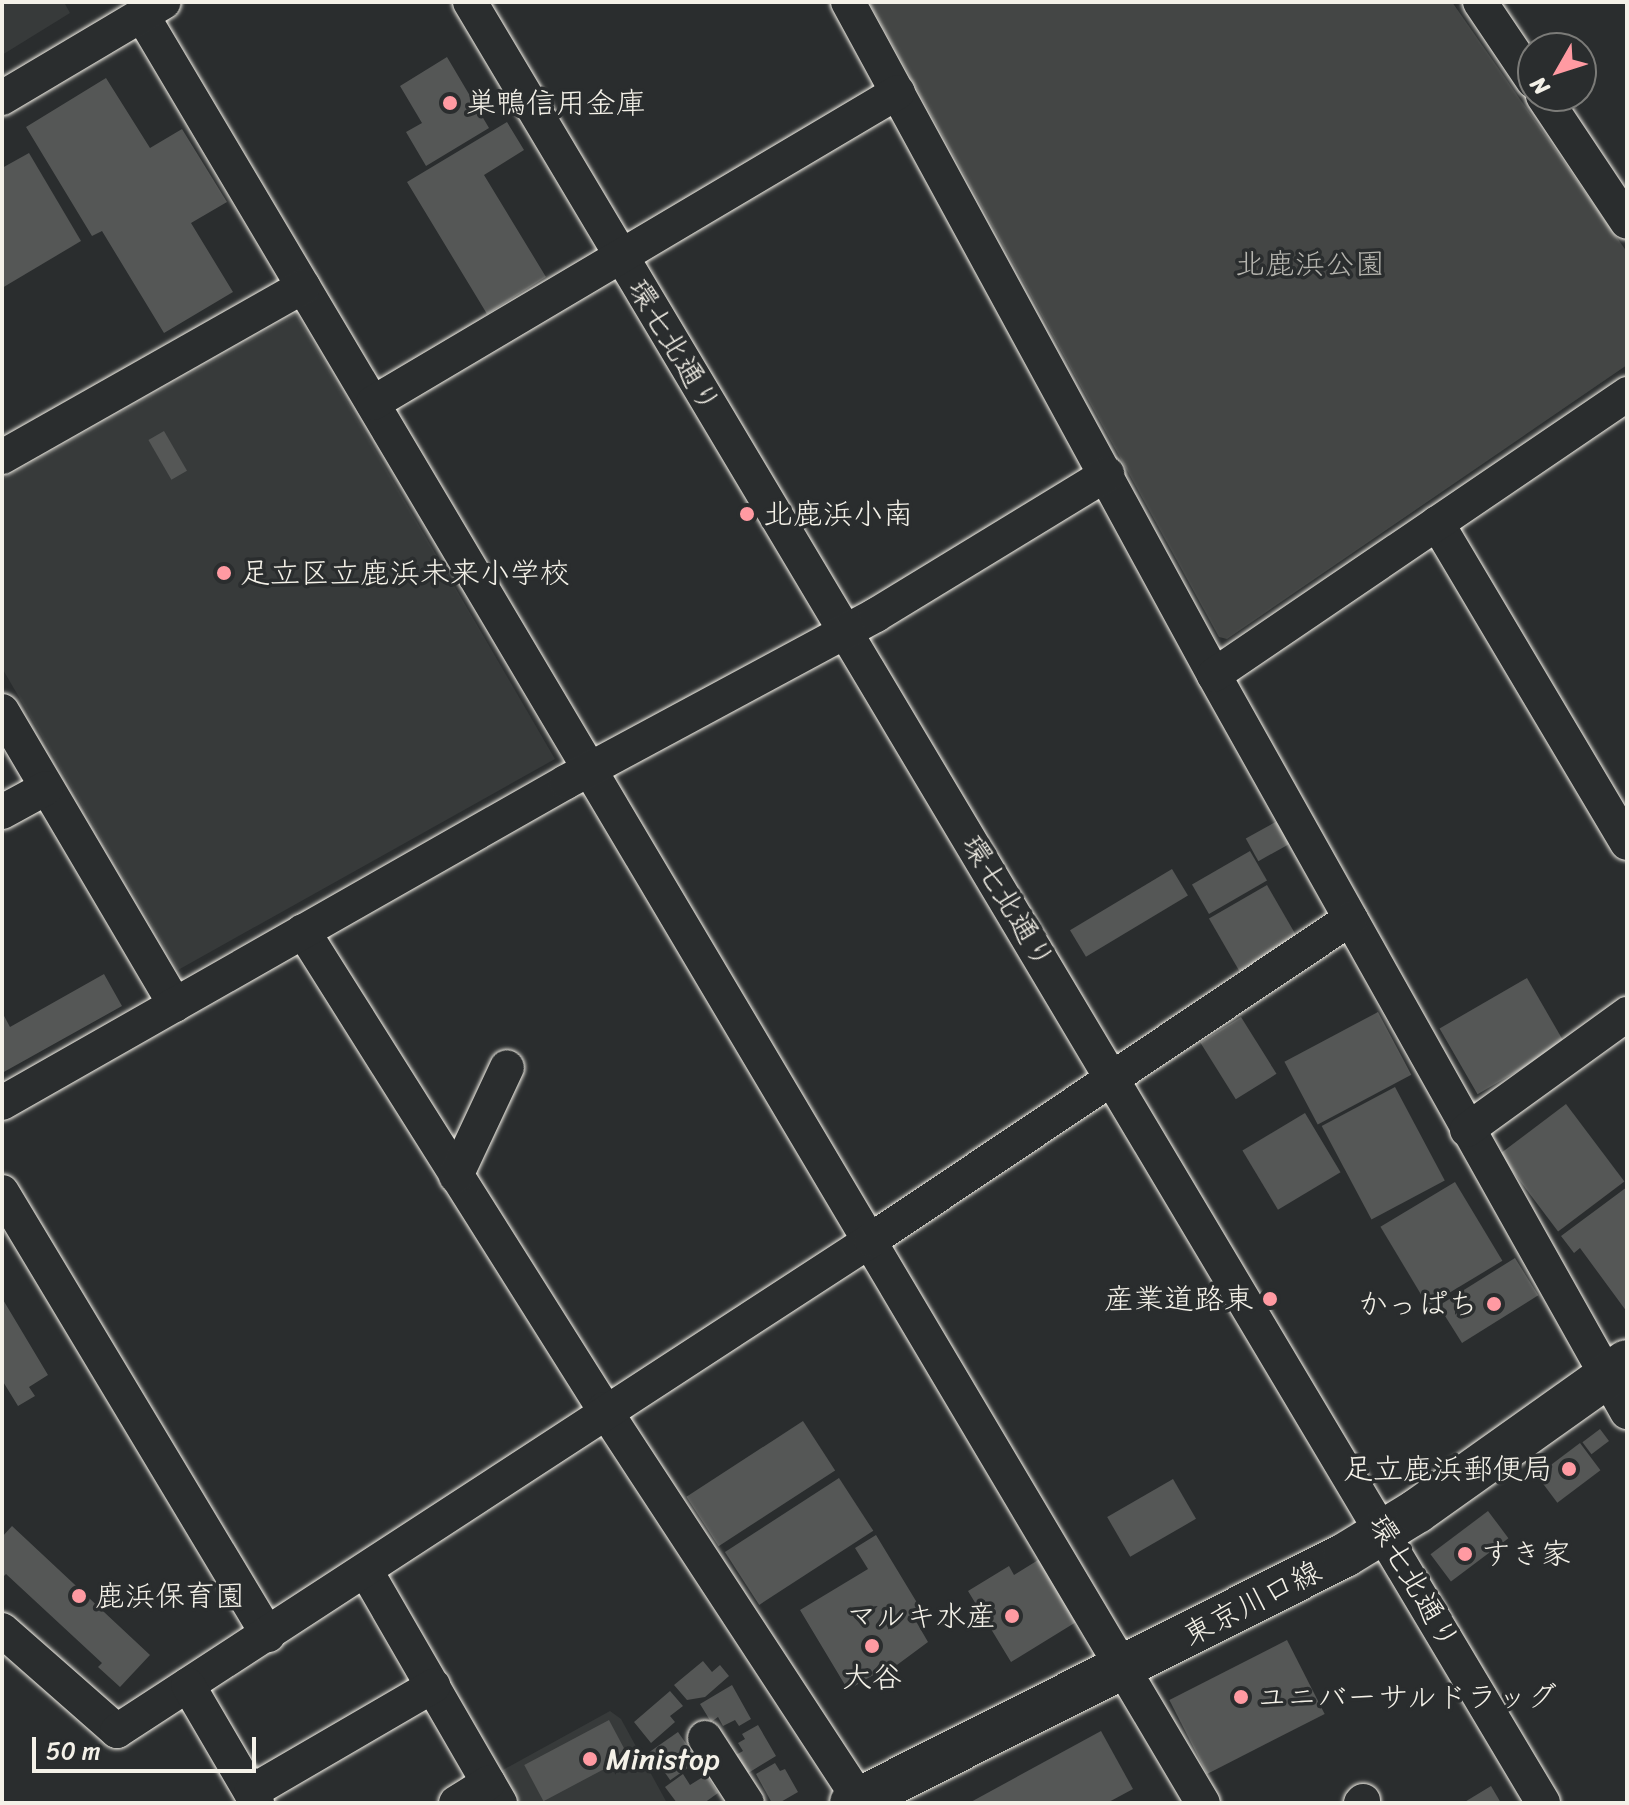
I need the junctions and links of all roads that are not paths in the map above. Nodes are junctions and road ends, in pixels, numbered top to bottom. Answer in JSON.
{"nodes":[{"id":1,"x":470,"y":2,"type":"edge"},
{"id":2,"x":848,"y":2,"type":"edge"},
{"id":3,"x":1480,"y":2,"type":"edge"},
{"id":4,"x":144,"y":9,"type":"edge"},
{"id":5,"x":1517,"y":57,"type":"edge"},
{"id":6,"x":898,"y":92,"type":"junction"},
{"id":7,"x":2,"y":98,"type":"edge"},
{"id":8,"x":1554,"y":112,"type":"edge"},
{"id":9,"x":1627,"y":222,"type":"edge"},
{"id":10,"x":621,"y":256,"type":"junction"},
{"id":11,"x":303,"y":287,"type":"junction"},
{"id":12,"x":1627,"y":394,"type":"edge"},
{"id":13,"x":373,"y":403,"type":"junction"},
{"id":14,"x":2,"y":457,"type":"edge"},
{"id":15,"x":1107,"y":474,"type":"junction"},
{"id":16,"x":1437,"y":523,"type":"junction"},
{"id":17,"x":844,"y":632,"type":"junction"},
{"id":18,"x":1214,"y":675,"type":"junction"},
{"id":19,"x":2,"y":711,"type":"edge"},
{"id":20,"x":589,"y":770,"type":"junction"},
{"id":21,"x":46,"y":788,"type":"junction"},
{"id":22,"x":2,"y":812,"type":"edge"},
{"id":23,"x":1627,"y":843,"type":"edge"},
{"id":24,"x":1350,"y":919,"type":"junction"},
{"id":25,"x":303,"y":931,"type":"junction"},
{"id":26,"x":175,"y":1005,"type":"junction"},
{"id":27,"x":1627,"y":1014,"type":"edge"},
{"id":28,"x":507,"y":1067,"type":"dead end"},
{"id":29,"x":1113,"y":1077,"type":"junction"},
{"id":30,"x":2,"y":1103,"type":"edge"},
{"id":31,"x":1467,"y":1130,"type":"junction"},
{"id":32,"x":456,"y":1176,"type":"junction"},
{"id":33,"x":2,"y":1192,"type":"edge"},
{"id":34,"x":871,"y":1240,"type":"junction"},
{"id":35,"x":1620,"y":1384,"type":"edge"},
{"id":36,"x":604,"y":1409,"type":"junction"},
{"id":37,"x":1385,"y":1532,"type":"junction"},
{"id":38,"x":366,"y":1571,"type":"junction"},
{"id":39,"x":2,"y":1630,"type":"edge"},
{"id":40,"x":268,"y":1635,"type":"junction"},
{"id":41,"x":1124,"y":1668,"type":"junction"},
{"id":42,"x":188,"y":1685,"type":"junction"},
{"id":43,"x":433,"y":1686,"type":"junction"},
{"id":44,"x":705,"y":1738,"type":"dead end"},
{"id":45,"x":494,"y":1793,"type":"edge"},
{"id":46,"x":254,"y":1798,"type":"edge"},
{"id":47,"x":858,"y":1802,"type":"edge"},
{"id":48,"x":456,"y":1803,"type":"edge"},
{"id":49,"x":747,"y":1803,"type":"edge"},
{"id":50,"x":1203,"y":1803,"type":"edge"},
{"id":51,"x":1543,"y":1803,"type":"edge"}],
"edges":[{"from":1,"to":10,"type":"street","name":"環七北通り"},
{"from":2,"to":6,"type":"street"},
{"from":3,"to":5,"type":"street"},
{"from":4,"to":7,"type":"street"},
{"from":4,"to":11,"type":"street"},
{"from":6,"to":10,"type":"street"},
{"from":6,"to":15,"type":"street"},
{"from":8,"to":9,"type":"street"},
{"from":10,"to":13,"type":"street"},
{"from":10,"to":17,"type":"street","name":"環七北通り"},
{"from":11,"to":13,"type":"street"},
{"from":11,"to":14,"type":"street"},
{"from":12,"to":16,"type":"street"},
{"from":13,"to":20,"type":"street"},
{"from":15,"to":17,"type":"street"},
{"from":15,"to":18,"type":"street"},
{"from":16,"to":18,"type":"street"},
{"from":16,"to":23,"type":"street"},
{"from":17,"to":20,"type":"street"},
{"from":17,"to":29,"type":"street","name":"環七北通り"},
{"from":18,"to":24,"type":"street"},
{"from":19,"to":21,"type":"street"},
{"from":20,"to":25,"type":"street"},
{"from":20,"to":34,"type":"street"},
{"from":21,"to":22,"type":"street"},
{"from":21,"to":26,"type":"street"},
{"from":24,"to":29,"type":"street"},
{"from":24,"to":31,"type":"street"},
{"from":25,"to":26,"type":"street"},
{"from":25,"to":32,"type":"street"},
{"from":26,"to":30,"type":"street"},
{"from":27,"to":31,"type":"street"},
{"from":28,"to":32,"type":"street"},
{"from":29,"to":34,"type":"street"},
{"from":29,"to":37,"type":"street","name":"環七北通り"},
{"from":31,"to":35,"type":"street"},
{"from":32,"to":36,"type":"street"},
{"from":33,"to":40,"type":"street"},
{"from":34,"to":36,"type":"street"},
{"from":34,"to":41,"type":"street"},
{"from":35,"to":37,"type":"main road","name":"東京川口線"},
{"from":36,"to":38,"type":"street"},
{"from":36,"to":47,"type":"street"},
{"from":37,"to":41,"type":"main road","name":"東京川口線"},
{"from":37,"to":51,"type":"street","name":"環七北通り"},
{"from":38,"to":40,"type":"street"},
{"from":38,"to":43,"type":"street"},
{"from":39,"to":42,"type":"street"},
{"from":40,"to":42,"type":"street"},
{"from":41,"to":47,"type":"main road","name":"東京川口線"},
{"from":41,"to":50,"type":"street"},
{"from":42,"to":46,"type":"street"},
{"from":43,"to":45,"type":"street"},
{"from":43,"to":46,"type":"street"},
{"from":44,"to":49,"type":"street"},
{"from":45,"to":48,"type":"street"}]}
